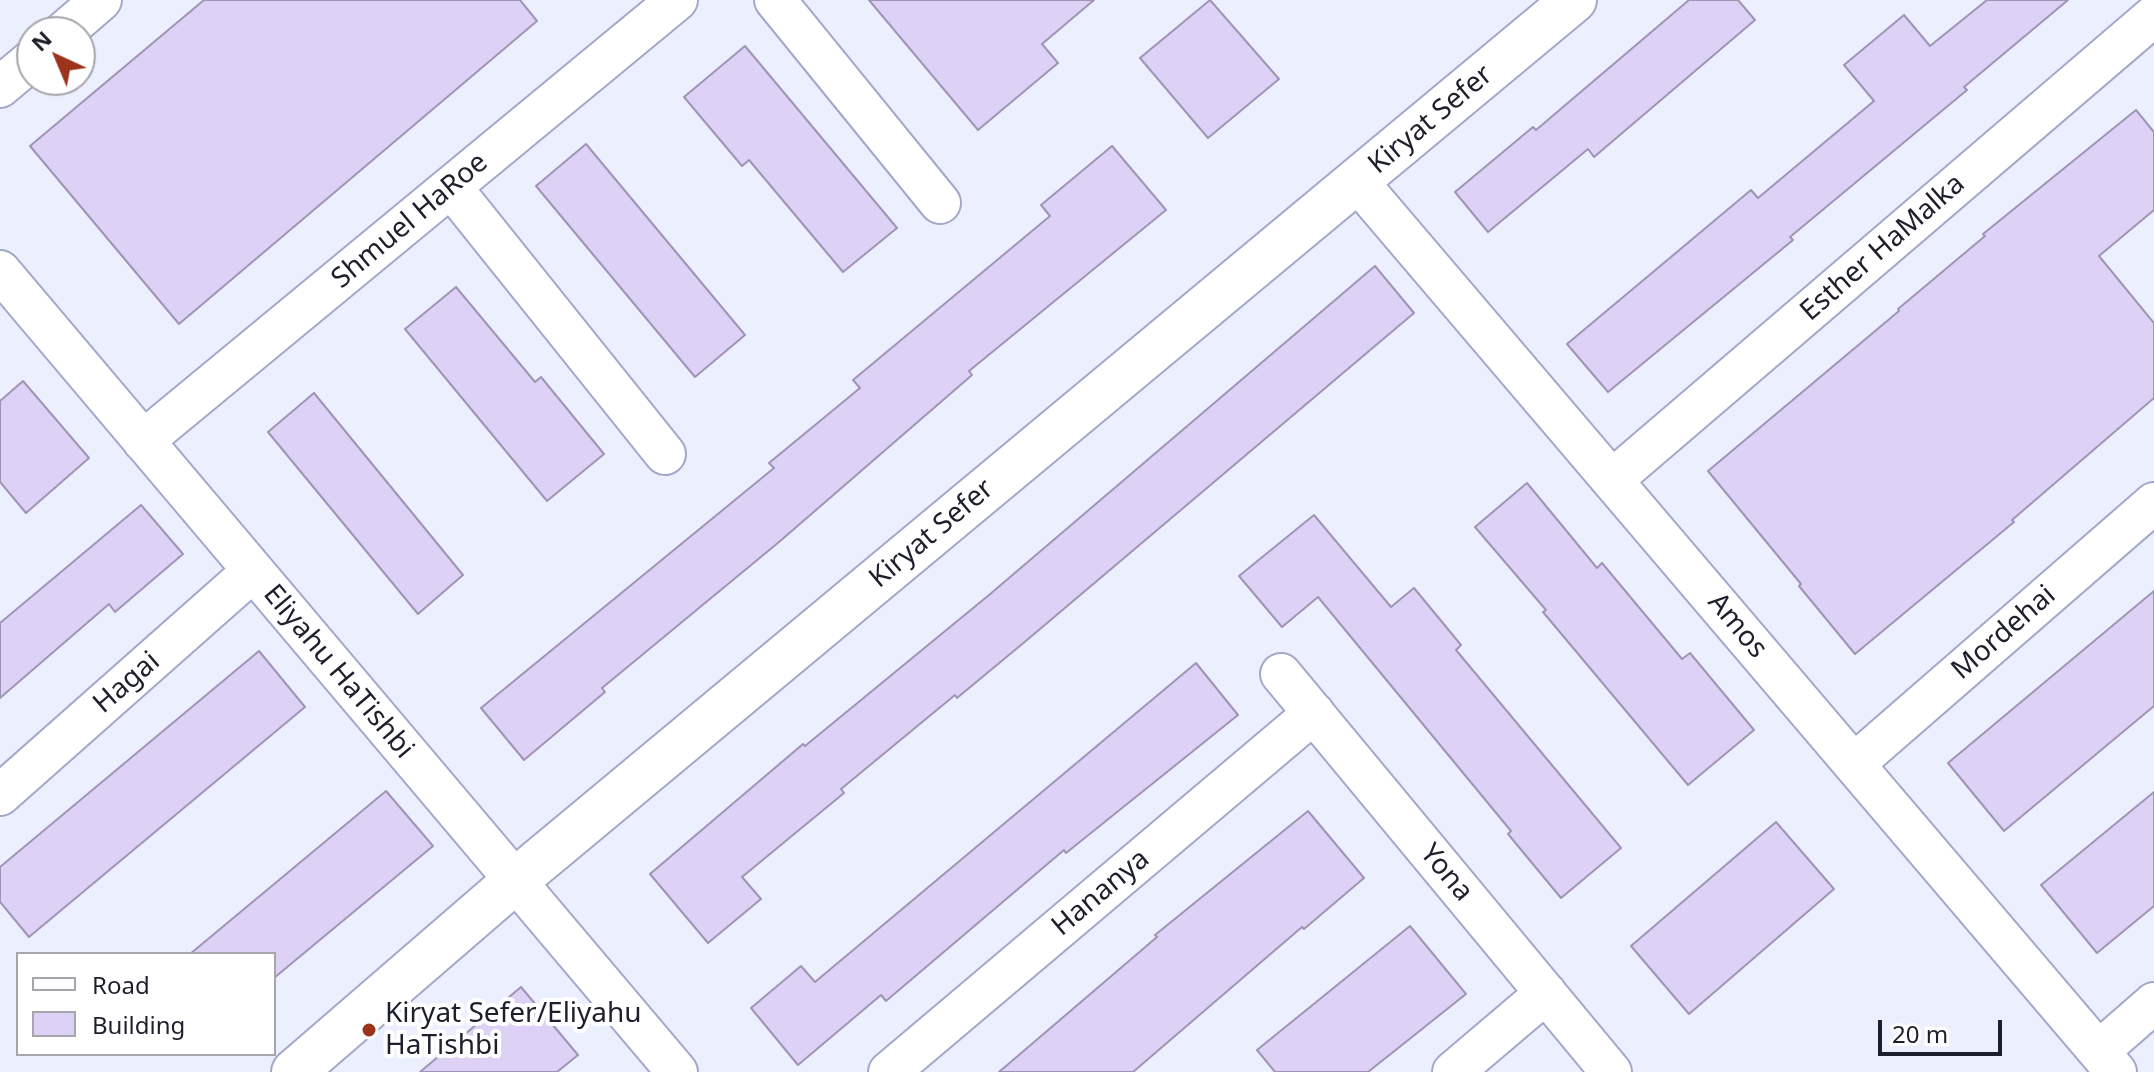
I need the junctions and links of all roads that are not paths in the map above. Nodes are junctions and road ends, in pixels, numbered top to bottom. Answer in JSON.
{"nodes":[{"id":1,"x":101,"y":0,"type":"edge"},
{"id":2,"x":677,"y":0,"type":"edge"},
{"id":3,"x":775,"y":0,"type":"edge"},
{"id":4,"x":1574,"y":0,"type":"edge"},
{"id":5,"x":2149,"y":14,"type":"edge"},
{"id":6,"x":82,"y":16,"type":"edge"},
{"id":7,"x":16,"y":74,"type":"edge"},
{"id":8,"x":0,"y":87,"type":"edge"},
{"id":9,"x":1357,"y":181,"type":"junction"},
{"id":10,"x":451,"y":187,"type":"junction"},
{"id":11,"x":940,"y":203,"type":"dead end"},
{"id":12,"x":5,"y":287,"type":"edge"},
{"id":13,"x":143,"y":441,"type":"junction"},
{"id":14,"x":665,"y":454,"type":"dead end"},
{"id":15,"x":1612,"y":480,"type":"junction"},
{"id":16,"x":2154,"y":503,"type":"edge"},
{"id":17,"x":253,"y":571,"type":"junction"},
{"id":18,"x":1281,"y":674,"type":"dead end"},
{"id":19,"x":1314,"y":713,"type":"junction"},
{"id":20,"x":1854,"y":764,"type":"junction"},
{"id":21,"x":0,"y":795,"type":"edge"},
{"id":22,"x":515,"y":881,"type":"junction"},
{"id":23,"x":1546,"y":993,"type":"junction"},
{"id":24,"x":2154,"y":1003,"type":"edge"},
{"id":25,"x":2108,"y":1062,"type":"edge"},
{"id":26,"x":294,"y":1072,"type":"edge"},
{"id":27,"x":677,"y":1072,"type":"edge"},
{"id":28,"x":889,"y":1072,"type":"edge"},
{"id":29,"x":1453,"y":1072,"type":"edge"},
{"id":30,"x":1611,"y":1072,"type":"edge"}],
"edges":[{"from":1,"to":6,"type":"street"},
{"from":2,"to":10,"type":"street","name":"Shmuel HaRoe"},
{"from":3,"to":11,"type":"street"},
{"from":4,"to":9,"type":"street","name":"Kiryat Sefer"},
{"from":5,"to":15,"type":"street","name":"Esther HaMalka"},
{"from":7,"to":8,"type":"street"},
{"from":9,"to":15,"type":"street","name":"Amos"},
{"from":9,"to":22,"type":"street","name":"Kiryat Sefer"},
{"from":10,"to":13,"type":"street","name":"Shmuel HaRoe"},
{"from":10,"to":14,"type":"street"},
{"from":12,"to":13,"type":"street","name":"Eliyahu HaTishbi"},
{"from":13,"to":17,"type":"street","name":"Eliyahu HaTishbi"},
{"from":15,"to":20,"type":"street","name":"Amos"},
{"from":16,"to":20,"type":"street","name":"Mordehai"},
{"from":17,"to":21,"type":"street","name":"Hagai"},
{"from":17,"to":22,"type":"street","name":"Eliyahu HaTishbi"},
{"from":18,"to":19,"type":"street","name":"Yona"},
{"from":19,"to":23,"type":"street","name":"Yona"},
{"from":19,"to":28,"type":"street","name":"Hananya"},
{"from":20,"to":25,"type":"street","name":"Amos"},
{"from":22,"to":26,"type":"street","name":"Kiryat Sefer"},
{"from":22,"to":27,"type":"street","name":"Eliyahu HaTishbi"},
{"from":23,"to":29,"type":"street"},
{"from":23,"to":30,"type":"street","name":"Yona"},
{"from":24,"to":25,"type":"street"}]}
